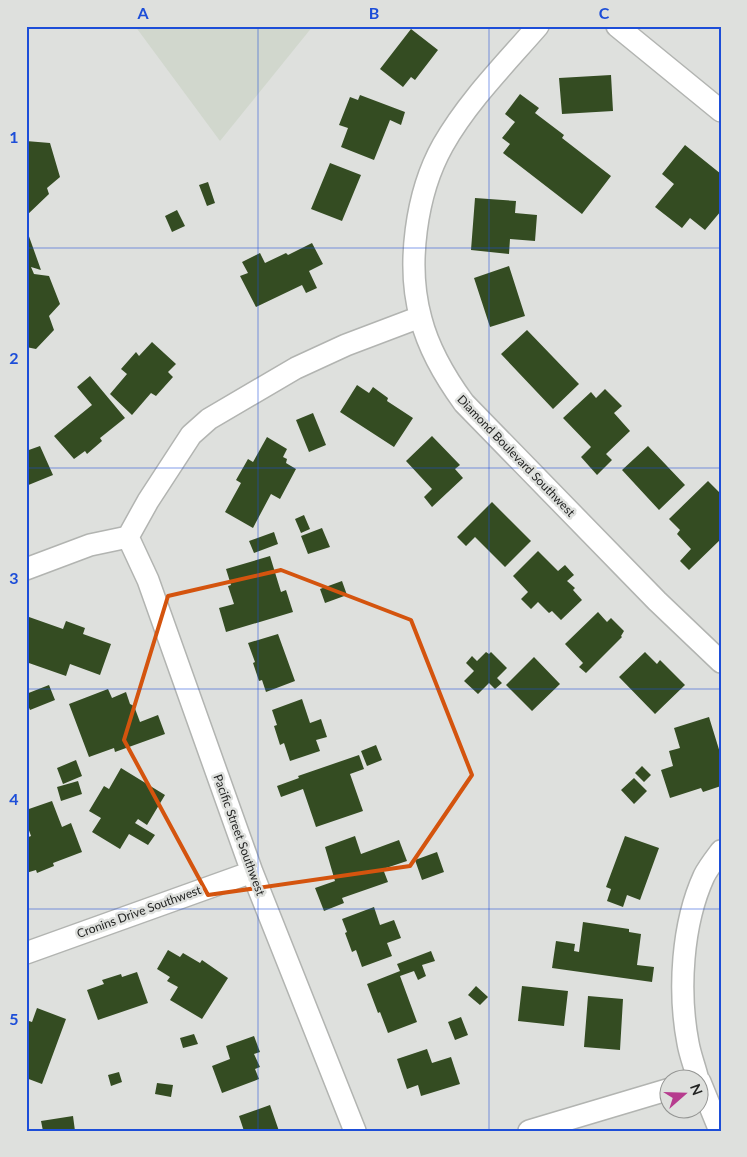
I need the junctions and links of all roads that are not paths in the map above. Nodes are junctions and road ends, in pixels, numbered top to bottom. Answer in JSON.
{"nodes":[{"id":1,"x":538,"y":26,"type":"edge"},
{"id":2,"x":617,"y":26,"type":"edge"},
{"id":3,"x":721,"y":111,"type":"edge"},
{"id":4,"x":420,"y":317,"type":"junction"},
{"id":5,"x":128,"y":537,"type":"junction"},
{"id":6,"x":26,"y":569,"type":"edge"},
{"id":7,"x":721,"y":662,"type":"edge"},
{"id":8,"x":721,"y":851,"type":"edge"},
{"id":9,"x":252,"y":872,"type":"junction"},
{"id":10,"x":26,"y":952,"type":"edge"},
{"id":11,"x":696,"y":1070,"type":"edge"},
{"id":12,"x":660,"y":1092,"type":"edge"},
{"id":13,"x":710,"y":1107,"type":"edge"},
{"id":14,"x":354,"y":1131,"type":"edge"},
{"id":15,"x":529,"y":1131,"type":"edge"},
{"id":16,"x":720,"y":1131,"type":"edge"}],
"edges":[{"from":1,"to":4,"type":"street","name":"Diamond Boulevard Southwest"},
{"from":2,"to":3,"type":"street"},
{"from":4,"to":5,"type":"street"},
{"from":4,"to":7,"type":"street","name":"Diamond Boulevard Southwest"},
{"from":5,"to":6,"type":"street"},
{"from":5,"to":9,"type":"street","name":"Pacific Street Southwest"},
{"from":8,"to":11,"type":"street"},
{"from":9,"to":10,"type":"street","name":"Cronins Drive Southwest"},
{"from":9,"to":14,"type":"street","name":"Pacific Street Southwest"},
{"from":12,"to":15,"type":"street"},
{"from":13,"to":16,"type":"street"}]}
